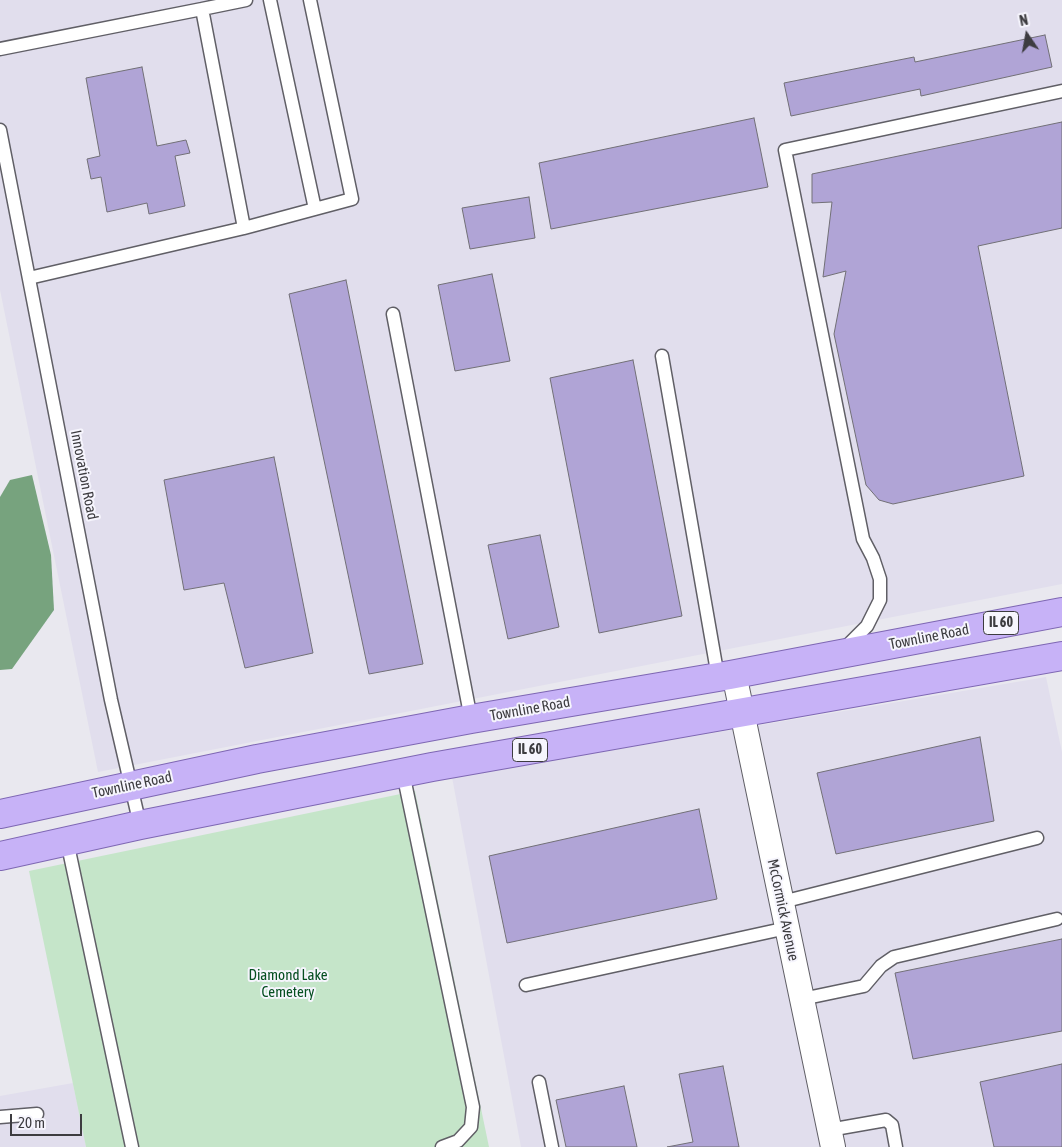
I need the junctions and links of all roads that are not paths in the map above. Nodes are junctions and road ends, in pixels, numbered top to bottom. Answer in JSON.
{"nodes":[{"id":1,"x":246,"y":0,"type":"edge"},
{"id":2,"x":270,"y":0,"type":"edge"},
{"id":3,"x":310,"y":0,"type":"edge"},
{"id":4,"x":202,"y":9,"type":"junction"},
{"id":5,"x":0,"y":48,"type":"edge"},
{"id":6,"x":1062,"y":91,"type":"edge"},
{"id":7,"x":0,"y":130,"type":"edge"},
{"id":8,"x":315,"y":209,"type":"junction"},
{"id":9,"x":244,"y":228,"type":"junction"},
{"id":10,"x":29,"y":278,"type":"junction"},
{"id":11,"x":393,"y":314,"type":"dead end"},
{"id":12,"x":662,"y":356,"type":"dead end"},
{"id":13,"x":1062,"y":612,"type":"edge"},
{"id":14,"x":840,"y":654,"type":"junction"},
{"id":15,"x":1062,"y":656,"type":"edge"},
{"id":16,"x":726,"y":675,"type":"junction"},
{"id":17,"x":742,"y":712,"type":"junction"},
{"id":18,"x":471,"y":719,"type":"junction"},
{"id":19,"x":403,"y":773,"type":"junction"},
{"id":20,"x":131,"y":785,"type":"junction"},
{"id":21,"x":0,"y":814,"type":"edge"},
{"id":22,"x":140,"y":825,"type":"junction"},
{"id":23,"x":1037,"y":838,"type":"dead end"},
{"id":24,"x":66,"y":841,"type":"junction"},
{"id":25,"x":0,"y":856,"type":"edge"},
{"id":26,"x":782,"y":902,"type":"junction"},
{"id":27,"x":1058,"y":919,"type":"dead end"},
{"id":28,"x":787,"y":928,"type":"junction"},
{"id":29,"x":526,"y":985,"type":"dead end"},
{"id":30,"x":802,"y":999,"type":"junction"},
{"id":31,"x":539,"y":1082,"type":"dead end"},
{"id":32,"x":37,"y":1114,"type":"dead end"},
{"id":33,"x":0,"y":1118,"type":"edge"},
{"id":34,"x":831,"y":1138,"type":"edge"},
{"id":35,"x":132,"y":1147,"type":"edge"},
{"id":36,"x":442,"y":1147,"type":"edge"},
{"id":37,"x":552,"y":1147,"type":"edge"},
{"id":38,"x":896,"y":1147,"type":"edge"}],
"edges":[{"from":1,"to":4,"type":"lane"},
{"from":2,"to":8,"type":"lane"},
{"from":3,"to":8,"type":"lane"},
{"from":4,"to":5,"type":"lane"},
{"from":4,"to":9,"type":"lane"},
{"from":6,"to":14,"type":"lane"},
{"from":7,"to":10,"type":"lane","name":"Innovation Road"},
{"from":8,"to":9,"type":"lane"},
{"from":9,"to":10,"type":"lane"},
{"from":10,"to":20,"type":"lane","name":"Innovation Road"},
{"from":11,"to":18,"type":"lane"},
{"from":12,"to":16,"type":"lane"},
{"from":13,"to":14,"type":"main road","name":"Townline Road","number":"IL 60"},
{"from":14,"to":16,"type":"main road","name":"Townline Road","number":"IL 60"},
{"from":15,"to":17,"type":"main road","number":"IL 60"},
{"from":16,"to":17,"type":"street","name":"McCormick Avenue"},
{"from":16,"to":18,"type":"main road","name":"Townline Road","number":"IL 60"},
{"from":17,"to":19,"type":"main road","number":"IL 60"},
{"from":17,"to":26,"type":"street","name":"McCormick Avenue"},
{"from":18,"to":20,"type":"main road","name":"Townline Road","number":"IL 60"},
{"from":19,"to":22,"type":"main road","number":"IL 60"},
{"from":19,"to":36,"type":"lane"},
{"from":20,"to":21,"type":"main road","name":"Townline Road","number":"IL 60"},
{"from":20,"to":22,"type":"lane","name":"Innovation Road"},
{"from":22,"to":24,"type":"main road","number":"IL 60"},
{"from":23,"to":26,"type":"lane"},
{"from":24,"to":25,"type":"main road","number":"IL 60"},
{"from":24,"to":35,"type":"lane"},
{"from":26,"to":28,"type":"street","name":"McCormick Avenue"},
{"from":27,"to":30,"type":"lane"},
{"from":28,"to":29,"type":"lane"},
{"from":28,"to":30,"type":"street","name":"McCormick Avenue"},
{"from":30,"to":34,"type":"street","name":"McCormick Avenue"},
{"from":31,"to":37,"type":"lane"},
{"from":32,"to":33,"type":"lane"},
{"from":34,"to":38,"type":"lane"}]}
